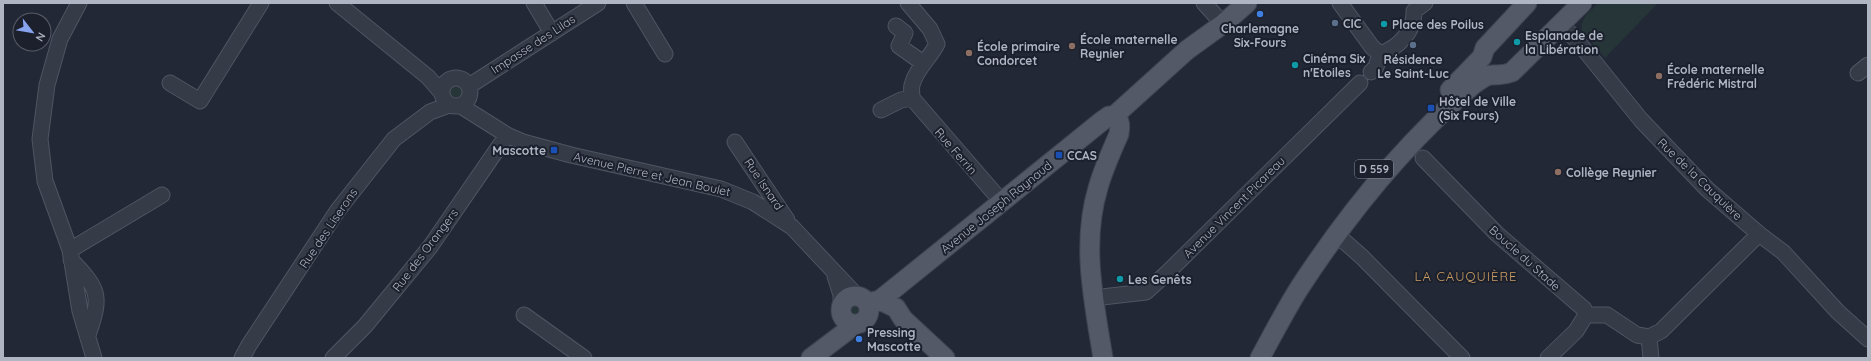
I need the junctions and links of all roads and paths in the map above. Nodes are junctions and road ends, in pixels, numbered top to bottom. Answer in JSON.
{"nodes":[{"id":1,"x":79,"y":3,"type":"edge"},
{"id":2,"x":261,"y":3,"type":"edge"},
{"id":3,"x":337,"y":3,"type":"edge"},
{"id":4,"x":534,"y":3,"type":"edge"},
{"id":5,"x":598,"y":3,"type":"edge"},
{"id":6,"x":634,"y":3,"type":"edge"},
{"id":7,"x":908,"y":3,"type":"edge"},
{"id":8,"x":1204,"y":3,"type":"edge"},
{"id":9,"x":1247,"y":3,"type":"edge"},
{"id":10,"x":1340,"y":3,"type":"edge"},
{"id":11,"x":1527,"y":3,"type":"edge"},
{"id":12,"x":1582,"y":3,"type":"edge"},
{"id":13,"x":1415,"y":6,"type":"edge"},
{"id":14,"x":1223,"y":24,"type":"junction"},
{"id":15,"x":1561,"y":24,"type":"junction"},
{"id":16,"x":896,"y":26,"type":"dead end"},
{"id":17,"x":552,"y":32,"type":"junction"},
{"id":18,"x":666,"y":54,"type":"dead end"},
{"id":19,"x":1482,"y":57,"type":"junction"},
{"id":20,"x":923,"y":63,"type":"junction"},
{"id":21,"x":1492,"y":75,"type":"junction"},
{"id":22,"x":170,"y":83,"type":"dead end"},
{"id":23,"x":1360,"y":83,"type":"dead end"},
{"id":24,"x":454,"y":94,"type":"junction"},
{"id":25,"x":912,"y":98,"type":"junction"},
{"id":26,"x":881,"y":110,"type":"dead end"},
{"id":27,"x":1114,"y":116,"type":"junction"},
{"id":28,"x":507,"y":135,"type":"junction"},
{"id":29,"x":735,"y":142,"type":"dead end"},
{"id":30,"x":1424,"y":158,"type":"dead end"},
{"id":31,"x":162,"y":195,"type":"dead end"},
{"id":32,"x":1002,"y":202,"type":"junction"},
{"id":33,"x":792,"y":227,"type":"junction"},
{"id":34,"x":1759,"y":234,"type":"junction"},
{"id":35,"x":1337,"y":235,"type":"junction"},
{"id":36,"x":70,"y":255,"type":"junction"},
{"id":37,"x":1093,"y":298,"type":"junction"},
{"id":38,"x":859,"y":309,"type":"junction"},
{"id":39,"x":524,"y":315,"type":"dead end"},
{"id":40,"x":1586,"y":315,"type":"junction"},
{"id":41,"x":1649,"y":337,"type":"junction"},
{"id":42,"x":1868,"y":339,"type":"edge"},
{"id":43,"x":814,"y":355,"type":"edge"},
{"id":44,"x":94,"y":358,"type":"edge"},
{"id":45,"x":242,"y":358,"type":"edge"},
{"id":46,"x":333,"y":358,"type":"edge"},
{"id":47,"x":584,"y":358,"type":"edge"},
{"id":48,"x":945,"y":358,"type":"edge"},
{"id":49,"x":1103,"y":358,"type":"edge"},
{"id":50,"x":1249,"y":358,"type":"edge"},
{"id":51,"x":1260,"y":358,"type":"edge"},
{"id":52,"x":1462,"y":358,"type":"edge"},
{"id":53,"x":1548,"y":358,"type":"edge"},
{"id":54,"x":1651,"y":358,"type":"edge"}],
"edges":[{"from":1,"to":36,"type":"street"},
{"from":2,"to":22,"type":"street"},
{"from":3,"to":24,"type":"street"},
{"from":4,"to":17,"type":"street"},
{"from":5,"to":17,"type":"street","name":"Impasse des Lilas"},
{"from":6,"to":18,"type":"street"},
{"from":7,"to":20,"type":"street"},
{"from":8,"to":14,"type":"street"},
{"from":9,"to":14,"type":"main road","name":"Avenue Joseph Raynaud"},
{"from":10,"to":13,"type":"street"},
{"from":11,"to":19,"type":"main road","number":"D 559"},
{"from":12,"to":15,"type":"main road","number":"D 559"},
{"from":14,"to":27,"type":"main road","name":"Avenue Joseph Raynaud"},
{"from":15,"to":21,"type":"main road","number":"D 559"},
{"from":15,"to":34,"type":"street","name":"Rue de la Cauquière"},
{"from":16,"to":20,"type":"street"},
{"from":17,"to":24,"type":"street","name":"Impasse des Lilas"},
{"from":19,"to":21,"type":"main road"},
{"from":19,"to":50,"type":"main road","number":"D 559"},
{"from":20,"to":25,"type":"street"},
{"from":21,"to":35,"type":"main road","number":"D 559"},
{"from":23,"to":37,"type":"street","name":"Avenue Vincent Picareau"},
{"from":24,"to":28,"type":"street","name":"Avenue Pierre et Jean Boulet"},
{"from":24,"to":45,"type":"street","name":"Rue des Liserons"},
{"from":25,"to":26,"type":"street"},
{"from":25,"to":32,"type":"street","name":"Rue Ferrin"},
{"from":27,"to":32,"type":"main road","name":"Avenue Joseph Raynaud"},
{"from":27,"to":37,"type":"main road"},
{"from":28,"to":33,"type":"street","name":"Avenue Pierre et Jean Boulet"},
{"from":28,"to":46,"type":"street","name":"Rue des Orangers"},
{"from":29,"to":33,"type":"street","name":"Rue Isnard"},
{"from":30,"to":40,"type":"street","name":"Boucle du Stade"},
{"from":31,"to":36,"type":"street"},
{"from":32,"to":38,"type":"main road","name":"Avenue Joseph Raynaud"},
{"from":33,"to":38,"type":"street","name":"Avenue Pierre et Jean Boulet"},
{"from":34,"to":41,"type":"street"},
{"from":34,"to":42,"type":"street","name":"Rue de la Cauquière"},
{"from":35,"to":51,"type":"main road","number":"D 559"},
{"from":35,"to":52,"type":"street"},
{"from":36,"to":44,"type":"street"},
{"from":37,"to":49,"type":"main road"},
{"from":38,"to":43,"type":"main road","name":"Avenue Joseph Raynaud"},
{"from":38,"to":48,"type":"main road"},
{"from":39,"to":47,"type":"street"},
{"from":40,"to":41,"type":"street"},
{"from":40,"to":53,"type":"street"},
{"from":41,"to":54,"type":"street"}]}
